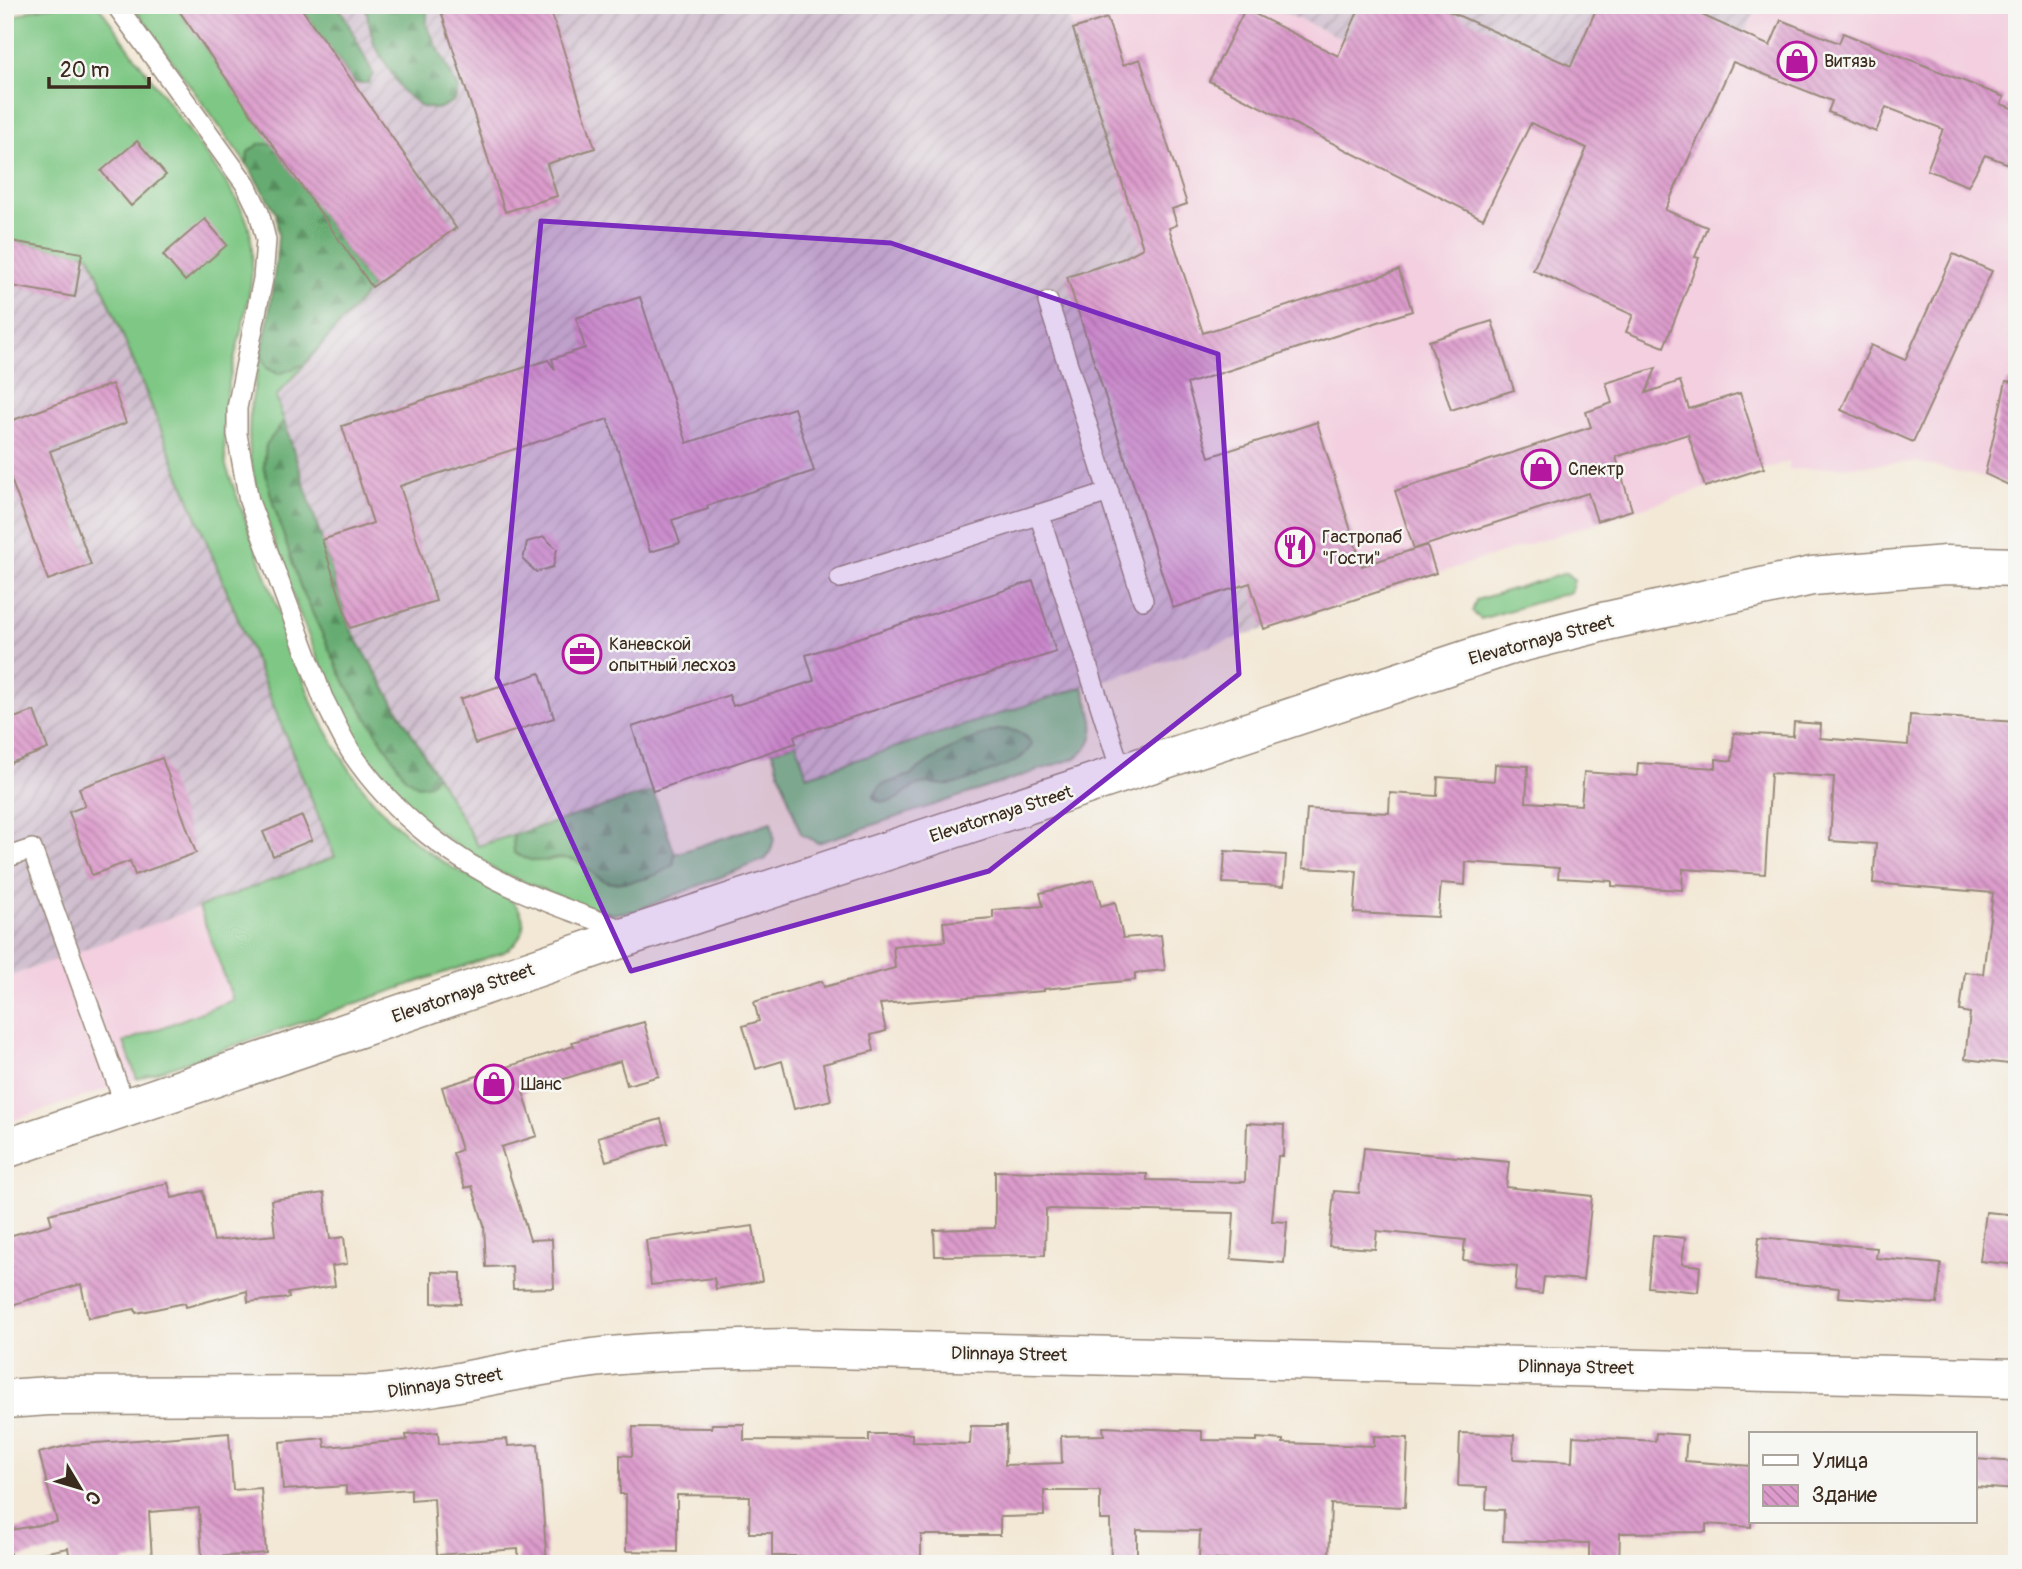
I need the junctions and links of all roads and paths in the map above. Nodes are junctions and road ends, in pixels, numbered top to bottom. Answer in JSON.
{"nodes":[{"id":1,"x":116,"y":5,"type":"edge"},
{"id":2,"x":1048,"y":302,"type":"dead end"},
{"id":3,"x":1109,"y":492,"type":"junction"},
{"id":4,"x":1039,"y":514,"type":"junction"},
{"id":5,"x":2017,"y":567,"type":"edge"},
{"id":6,"x":841,"y":578,"type":"dead end"},
{"id":7,"x":1143,"y":600,"type":"dead end"},
{"id":8,"x":1122,"y":774,"type":"junction"},
{"id":9,"x":5,"y":858,"type":"edge"},
{"id":10,"x":635,"y":934,"type":"junction"},
{"id":11,"x":126,"y":1108,"type":"junction"},
{"id":12,"x":5,"y":1149,"type":"edge"},
{"id":13,"x":2017,"y":1378,"type":"edge"},
{"id":14,"x":5,"y":1399,"type":"edge"}],
"edges":[{"from":1,"to":10,"type":"lane"},
{"from":2,"to":3,"type":"lane"},
{"from":3,"to":4,"type":"lane"},
{"from":3,"to":7,"type":"lane"},
{"from":4,"to":6,"type":"lane"},
{"from":4,"to":8,"type":"lane"},
{"from":5,"to":8,"type":"street","name":"Elevatornaya Street"},
{"from":8,"to":10,"type":"street","name":"Elevatornaya Street"},
{"from":9,"to":11,"type":"lane"},
{"from":10,"to":11,"type":"street","name":"Elevatornaya Street"},
{"from":11,"to":12,"type":"street","name":"Elevatornaya Street"},
{"from":13,"to":14,"type":"street","name":"Dlinnaya Street"}]}
